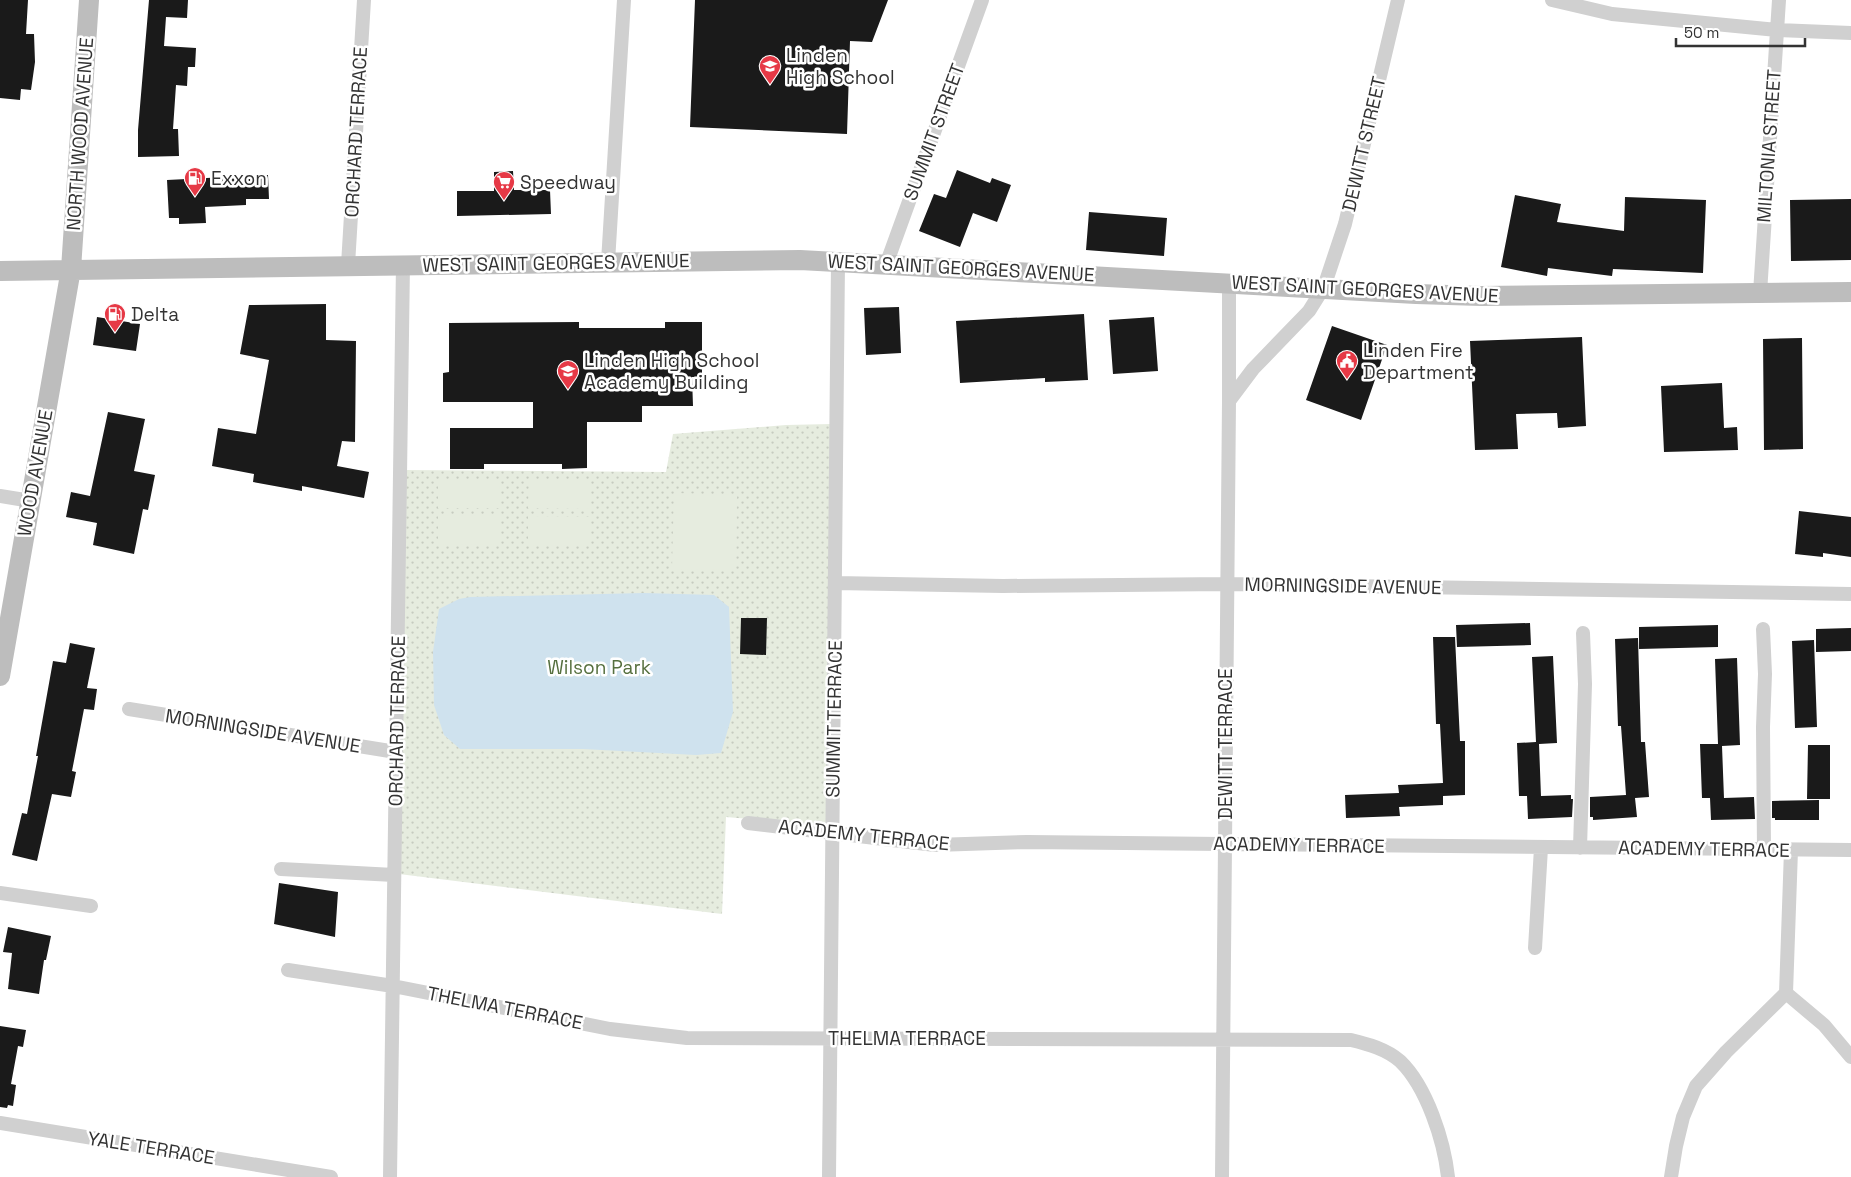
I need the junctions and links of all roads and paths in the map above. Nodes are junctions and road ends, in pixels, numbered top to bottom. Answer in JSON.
{"nodes":[{"id":1,"x":88,"y":0,"type":"edge"},
{"id":2,"x":364,"y":0,"type":"edge"},
{"id":3,"x":624,"y":0,"type":"edge"},
{"id":4,"x":982,"y":0,"type":"edge"},
{"id":5,"x":1398,"y":0,"type":"edge"},
{"id":6,"x":1552,"y":0,"type":"edge"},
{"id":7,"x":1779,"y":0,"type":"edge"},
{"id":8,"x":1777,"y":30,"type":"junction"},
{"id":9,"x":1851,"y":33,"type":"edge"},
{"id":10,"x":608,"y":262,"type":"junction"},
{"id":11,"x":838,"y":262,"type":"junction"},
{"id":12,"x":403,"y":264,"type":"junction"},
{"id":13,"x":886,"y":264,"type":"junction"},
{"id":14,"x":348,"y":265,"type":"junction"},
{"id":15,"x":71,"y":269,"type":"junction"},
{"id":16,"x":0,"y":271,"type":"edge"},
{"id":17,"x":1229,"y":282,"type":"junction"},
{"id":18,"x":1324,"y":287,"type":"junction"},
{"id":19,"x":1760,"y":292,"type":"junction"},
{"id":20,"x":1851,"y":292,"type":"edge"},
{"id":21,"x":1229,"y":401,"type":"junction"},
{"id":22,"x":0,"y":496,"type":"edge"},
{"id":23,"x":31,"y":501,"type":"junction"},
{"id":24,"x":835,"y":583,"type":"junction"},
{"id":25,"x":1226,"y":584,"type":"junction"},
{"id":26,"x":1851,"y":594,"type":"edge"},
{"id":27,"x":1764,"y":629,"type":"dead end"},
{"id":28,"x":1582,"y":632,"type":"dead end"},
{"id":29,"x":0,"y":676,"type":"edge"},
{"id":30,"x":129,"y":709,"type":"dead end"},
{"id":31,"x":396,"y":752,"type":"junction"},
{"id":32,"x":748,"y":823,"type":"dead end"},
{"id":33,"x":833,"y":832,"type":"junction"},
{"id":34,"x":1224,"y":844,"type":"junction"},
{"id":35,"x":1540,"y":848,"type":"junction"},
{"id":36,"x":1580,"y":848,"type":"junction"},
{"id":37,"x":1764,"y":849,"type":"junction"},
{"id":38,"x":1791,"y":850,"type":"junction"},
{"id":39,"x":1851,"y":850,"type":"edge"},
{"id":40,"x":281,"y":869,"type":"dead end"},
{"id":41,"x":394,"y":875,"type":"junction"},
{"id":42,"x":0,"y":893,"type":"edge"},
{"id":43,"x":91,"y":906,"type":"dead end"},
{"id":44,"x":1535,"y":948,"type":"dead end"},
{"id":45,"x":288,"y":970,"type":"dead end"},
{"id":46,"x":393,"y":986,"type":"junction"},
{"id":47,"x":1786,"y":993,"type":"junction"},
{"id":48,"x":830,"y":1038,"type":"junction"},
{"id":49,"x":1223,"y":1038,"type":"junction"},
{"id":50,"x":1851,"y":1057,"type":"edge"},
{"id":51,"x":0,"y":1124,"type":"edge"},
{"id":52,"x":331,"y":1177,"type":"edge"},
{"id":53,"x":390,"y":1177,"type":"edge"},
{"id":54,"x":829,"y":1177,"type":"edge"},
{"id":55,"x":1222,"y":1177,"type":"edge"},
{"id":56,"x":1448,"y":1177,"type":"edge"},
{"id":57,"x":1671,"y":1177,"type":"edge"}],
"edges":[{"from":1,"to":15,"type":"main road","name":"NORTH WOOD AVENUE"},
{"from":2,"to":14,"type":"street","name":"ORCHARD TERRACE"},
{"from":3,"to":10,"type":"street"},
{"from":4,"to":13,"type":"street","name":"SUMMIT STREET"},
{"from":5,"to":18,"type":"street","name":"DEWITT STREET"},
{"from":6,"to":8,"type":"street"},
{"from":7,"to":8,"type":"street","name":"MILTONIA STREET"},
{"from":8,"to":9,"type":"street"},
{"from":8,"to":19,"type":"street","name":"MILTONIA STREET"},
{"from":10,"to":11,"type":"main road","name":"WEST SAINT GEORGES AVENUE"},
{"from":10,"to":12,"type":"main road","name":"WEST SAINT GEORGES AVENUE"},
{"from":11,"to":13,"type":"main road","name":"WEST SAINT GEORGES AVENUE"},
{"from":11,"to":24,"type":"street","name":"SUMMIT TERRACE"},
{"from":12,"to":14,"type":"main road","name":"WEST SAINT GEORGES AVENUE"},
{"from":12,"to":31,"type":"street","name":"ORCHARD TERRACE"},
{"from":13,"to":17,"type":"main road","name":"WEST SAINT GEORGES AVENUE"},
{"from":14,"to":15,"type":"main road","name":"WEST SAINT GEORGES AVENUE"},
{"from":15,"to":16,"type":"main road","name":"WEST SAINT GEORGES AVENUE"},
{"from":15,"to":23,"type":"main road","name":"WOOD AVENUE"},
{"from":17,"to":18,"type":"main road","name":"WEST SAINT GEORGES AVENUE"},
{"from":17,"to":21,"type":"street","name":"DEWITT TERRACE"},
{"from":18,"to":19,"type":"main road","name":"WEST SAINT GEORGES AVENUE"},
{"from":18,"to":21,"type":"street"},
{"from":19,"to":20,"type":"main road","name":"WEST SAINT GEORGES AVENUE"},
{"from":21,"to":25,"type":"street","name":"DEWITT TERRACE"},
{"from":22,"to":23,"type":"street"},
{"from":23,"to":29,"type":"main road","name":"WOOD AVENUE"},
{"from":24,"to":25,"type":"street","name":"MORNINGSIDE AVENUE"},
{"from":24,"to":33,"type":"street","name":"SUMMIT TERRACE"},
{"from":25,"to":26,"type":"street","name":"MORNINGSIDE AVENUE"},
{"from":25,"to":34,"type":"street","name":"DEWITT TERRACE"},
{"from":27,"to":37,"type":"street"},
{"from":28,"to":36,"type":"street"},
{"from":30,"to":31,"type":"street","name":"MORNINGSIDE AVENUE"},
{"from":31,"to":41,"type":"street","name":"ORCHARD TERRACE"},
{"from":32,"to":33,"type":"street","name":"ACADEMY TERRACE"},
{"from":33,"to":34,"type":"street","name":"ACADEMY TERRACE"},
{"from":33,"to":48,"type":"street","name":"SUMMIT TERRACE"},
{"from":34,"to":35,"type":"street","name":"ACADEMY TERRACE"},
{"from":34,"to":49,"type":"street","name":"DEWITT TERRACE"},
{"from":35,"to":36,"type":"street","name":"ACADEMY TERRACE"},
{"from":35,"to":44,"type":"street"},
{"from":36,"to":37,"type":"street","name":"ACADEMY TERRACE"},
{"from":37,"to":38,"type":"street","name":"ACADEMY TERRACE"},
{"from":38,"to":39,"type":"street","name":"ACADEMY TERRACE"},
{"from":38,"to":47,"type":"street"},
{"from":40,"to":41,"type":"street"},
{"from":41,"to":46,"type":"street","name":"ORCHARD TERRACE"},
{"from":42,"to":43,"type":"street"},
{"from":45,"to":46,"type":"street","name":"THELMA TERRACE"},
{"from":46,"to":48,"type":"street","name":"THELMA TERRACE"},
{"from":46,"to":53,"type":"street","name":"ORCHARD TERRACE"},
{"from":47,"to":50,"type":"street"},
{"from":47,"to":57,"type":"street"},
{"from":48,"to":49,"type":"street","name":"THELMA TERRACE"},
{"from":48,"to":54,"type":"street","name":"SUMMIT TERRACE"},
{"from":49,"to":55,"type":"street","name":"DEWITT TERRACE"},
{"from":49,"to":56,"type":"street","name":"THELMA TERRACE"},
{"from":51,"to":52,"type":"street","name":"YALE TERRACE"}]}
